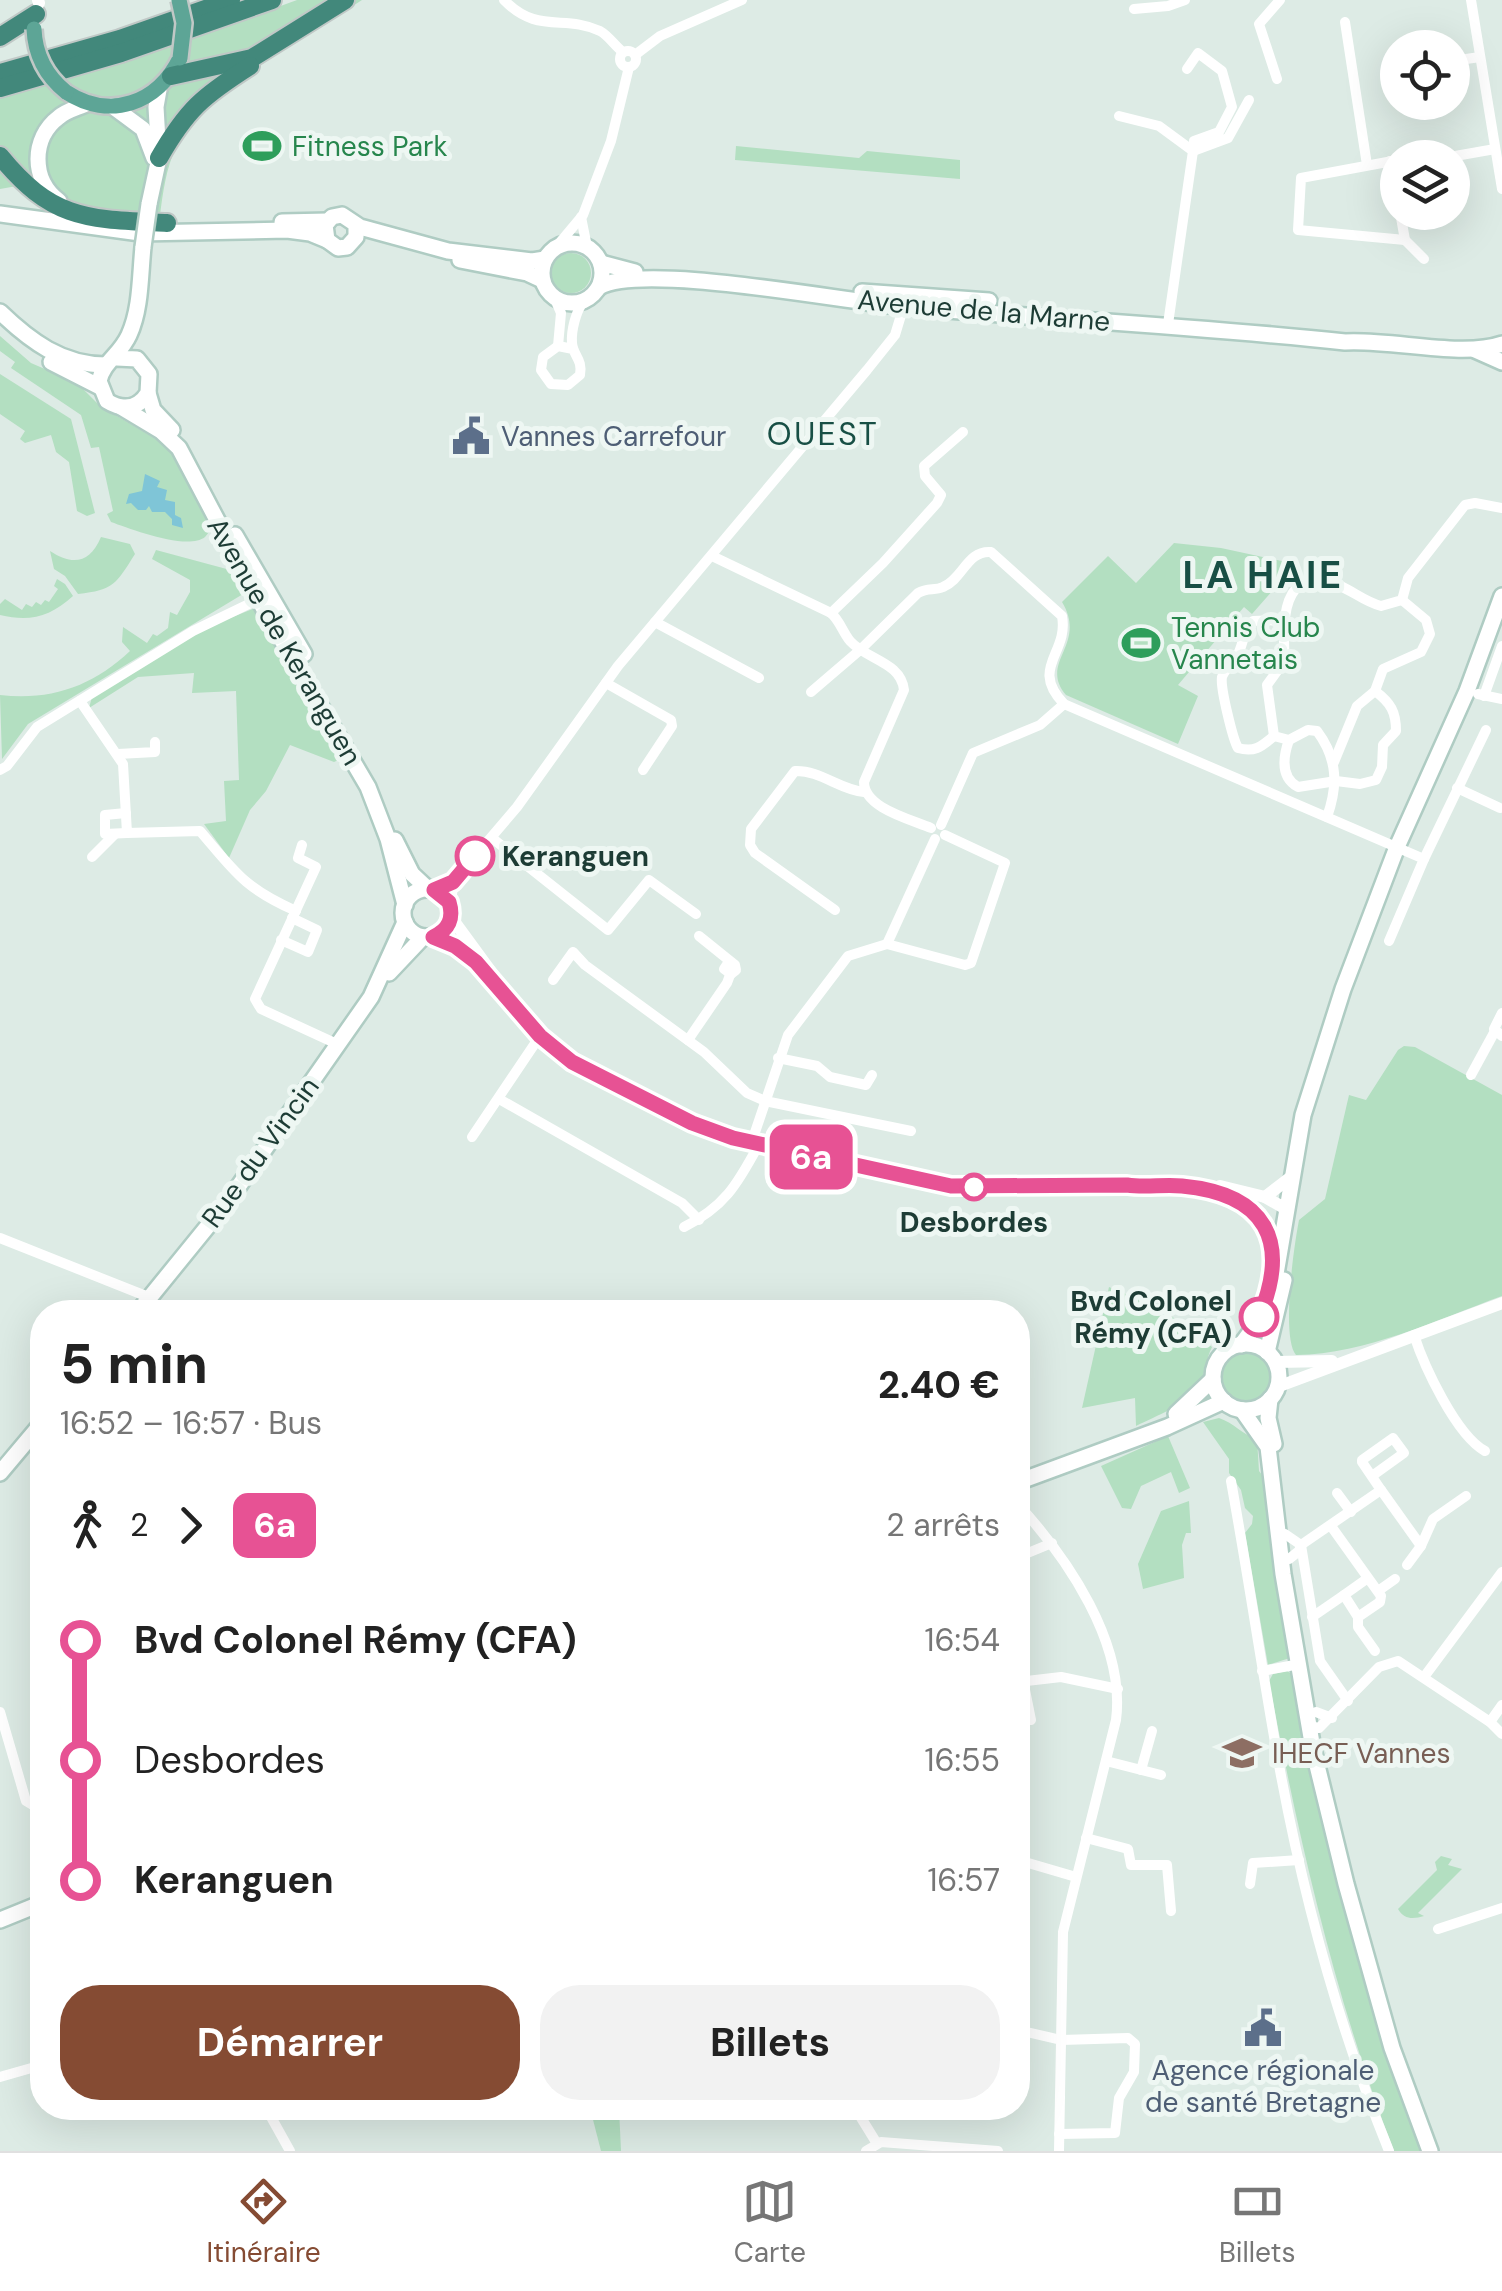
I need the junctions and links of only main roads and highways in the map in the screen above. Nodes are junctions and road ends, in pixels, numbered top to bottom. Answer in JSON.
{"nodes":[{"id":1,"x":178,"y":0,"type":"edge"},
{"id":2,"x":232,"y":0,"type":"edge"},
{"id":3,"x":272,"y":0,"type":"edge"},
{"id":4,"x":345,"y":0,"type":"edge"},
{"id":5,"x":38,"y":9,"type":"edge"},
{"id":6,"x":0,"y":37,"type":"edge"},
{"id":7,"x":273,"y":46,"type":"junction"},
{"id":8,"x":0,"y":74,"type":"edge"},
{"id":9,"x":165,"y":83,"type":"junction"},
{"id":10,"x":0,"y":88,"type":"edge"},
{"id":11,"x":88,"y":103,"type":"junction"},
{"id":12,"x":112,"y":106,"type":"junction"},
{"id":13,"x":0,"y":156,"type":"edge"},
{"id":14,"x":159,"y":158,"type":"junction"},
{"id":15,"x":154,"y":182,"type":"junction"},
{"id":16,"x":0,"y":204,"type":"edge"},
{"id":17,"x":0,"y":214,"type":"edge"},
{"id":18,"x":36,"y":219,"type":"junction"},
{"id":19,"x":328,"y":221,"type":"junction"},
{"id":20,"x":167,"y":224,"type":"junction"},
{"id":21,"x":202,"y":226,"type":"junction"},
{"id":22,"x":116,"y":230,"type":"junction"},
{"id":23,"x":355,"y":233,"type":"junction"},
{"id":24,"x":327,"y":240,"type":"junction"},
{"id":25,"x":545,"y":259,"type":"junction"},
{"id":26,"x":600,"y":263,"type":"junction"},
{"id":27,"x":542,"y":280,"type":"junction"},
{"id":28,"x":599,"y":287,"type":"junction"},
{"id":29,"x":905,"y":301,"type":"junction"},
{"id":30,"x":0,"y":312,"type":"edge"},
{"id":31,"x":135,"y":320,"type":"junction"},
{"id":32,"x":0,"y":325,"type":"edge"},
{"id":33,"x":1502,"y":344,"type":"edge"},
{"id":34,"x":1471,"y":349,"type":"junction"},
{"id":35,"x":111,"y":361,"type":"junction"},
{"id":36,"x":1502,"y":362,"type":"edge"},
{"id":37,"x":142,"y":363,"type":"junction"},
{"id":38,"x":100,"y":387,"type":"junction"},
{"id":39,"x":148,"y":393,"type":"junction"},
{"id":40,"x":121,"y":408,"type":"junction"},
{"id":41,"x":1502,"y":596,"type":"edge"},
{"id":42,"x":431,"y":890,"type":"junction"},
{"id":43,"x":405,"y":905,"type":"junction"},
{"id":44,"x":405,"y":922,"type":"junction"},
{"id":45,"x":428,"y":937,"type":"junction"},
{"id":46,"x":376,"y":987,"type":"junction"},
{"id":47,"x":1318,"y":1074,"type":"junction"},
{"id":48,"x":1286,"y":1209,"type":"junction"},
{"id":49,"x":1291,"y":1232,"type":"junction"},
{"id":50,"x":148,"y":1300,"type":"edge"},
{"id":51,"x":1241,"y":1345,"type":"junction"},
{"id":52,"x":1271,"y":1357,"type":"junction"},
{"id":53,"x":1213,"y":1379,"type":"junction"},
{"id":54,"x":1273,"y":1393,"type":"junction"},
{"id":55,"x":1224,"y":1402,"type":"junction"},
{"id":56,"x":1242,"y":1410,"type":"junction"},
{"id":57,"x":1142,"y":1434,"type":"junction"},
{"id":58,"x":30,"y":1437,"type":"edge"},
{"id":59,"x":0,"y":1472,"type":"edge"},
{"id":60,"x":1030,"y":1477,"type":"edge"},
{"id":61,"x":1319,"y":1721,"type":"junction"},
{"id":62,"x":30,"y":1908,"type":"edge"},
{"id":63,"x":0,"y":1920,"type":"edge"},
{"id":64,"x":1430,"y":2151,"type":"edge"}],
"edges":[{"from":1,"to":9,"type":"main road","bridge":true},
{"from":2,"to":8,"type":"highway"},
{"from":3,"to":10,"type":"highway"},
{"from":4,"to":7,"type":"highway"},
{"from":5,"to":6,"type":"highway"},
{"from":5,"to":11,"type":"main road","bridge":true},
{"from":7,"to":9,"type":"highway"},
{"from":7,"to":14,"type":"highway"},
{"from":9,"to":12,"type":"main road"},
{"from":9,"to":14,"type":"main road"},
{"from":11,"to":12,"type":"main road"},
{"from":11,"to":20,"type":"main road"},
{"from":12,"to":15,"type":"main road"},
{"from":13,"to":20,"type":"highway"},
{"from":14,"to":15,"type":"main road"},
{"from":15,"to":31,"type":"main road","bridge":true},
{"from":16,"to":18,"type":"main road"},
{"from":17,"to":18,"type":"main road"},
{"from":18,"to":22,"type":"main road"},
{"from":19,"to":21,"type":"main road"},
{"from":19,"to":23,"type":"main road"},
{"from":19,"to":24,"type":"main road"},
{"from":20,"to":21,"type":"main road"},
{"from":21,"to":22,"type":"main road"},
{"from":22,"to":24,"type":"main road"},
{"from":23,"to":24,"type":"main road"},
{"from":23,"to":25,"type":"main road"},
{"from":23,"to":27,"type":"main road"},
{"from":25,"to":26,"type":"main road"},
{"from":25,"to":27,"type":"main road"},
{"from":26,"to":28,"type":"main road"},
{"from":26,"to":29,"type":"main road","name":"Avenue de la Marne"},
{"from":27,"to":28,"type":"main road"},
{"from":28,"to":29,"type":"main road","name":"Avenue de la Marne"},
{"from":29,"to":34,"type":"main road","name":"Avenue de la Marne"},
{"from":30,"to":35,"type":"main road"},
{"from":31,"to":35,"type":"main road"},
{"from":31,"to":37,"type":"main road"},
{"from":32,"to":38,"type":"main road"},
{"from":33,"to":34,"type":"main road","name":"Avenue de la Marne"},
{"from":34,"to":36,"type":"main road","name":"Avenue de la Marne"},
{"from":35,"to":37,"type":"main road"},
{"from":35,"to":38,"type":"main road"},
{"from":37,"to":39,"type":"main road"},
{"from":38,"to":40,"type":"main road"},
{"from":39,"to":40,"type":"main road"},
{"from":39,"to":42,"type":"main road","name":"Avenue de Keranguen"},
{"from":40,"to":43,"type":"main road","name":"Avenue de Keranguen"},
{"from":41,"to":47,"type":"main road"},
{"from":42,"to":43,"type":"main road"},
{"from":42,"to":45,"type":"main road"},
{"from":43,"to":44,"type":"main road"},
{"from":44,"to":45,"type":"main road"},
{"from":44,"to":46,"type":"main road","name":"Rue du Vincin"},
{"from":45,"to":46,"type":"main road","name":"Rue du Vincin"},
{"from":46,"to":50,"type":"main road","name":"Rue du Vincin"},
{"from":47,"to":48,"type":"main road"},
{"from":47,"to":49,"type":"main road"},
{"from":48,"to":49,"type":"main road"},
{"from":48,"to":51,"type":"main road"},
{"from":49,"to":52,"type":"main road"},
{"from":51,"to":52,"type":"main road"},
{"from":51,"to":53,"type":"main road"},
{"from":52,"to":54,"type":"main road"},
{"from":53,"to":55,"type":"main road"},
{"from":53,"to":57,"type":"main road"},
{"from":54,"to":56,"type":"main road"},
{"from":54,"to":61,"type":"main road"},
{"from":55,"to":56,"type":"main road"},
{"from":55,"to":57,"type":"main road"},
{"from":56,"to":61,"type":"main road"},
{"from":57,"to":60,"type":"main road"},
{"from":58,"to":59,"type":"main road"},
{"from":61,"to":64,"type":"main road"},
{"from":62,"to":63,"type":"main road"}]}
